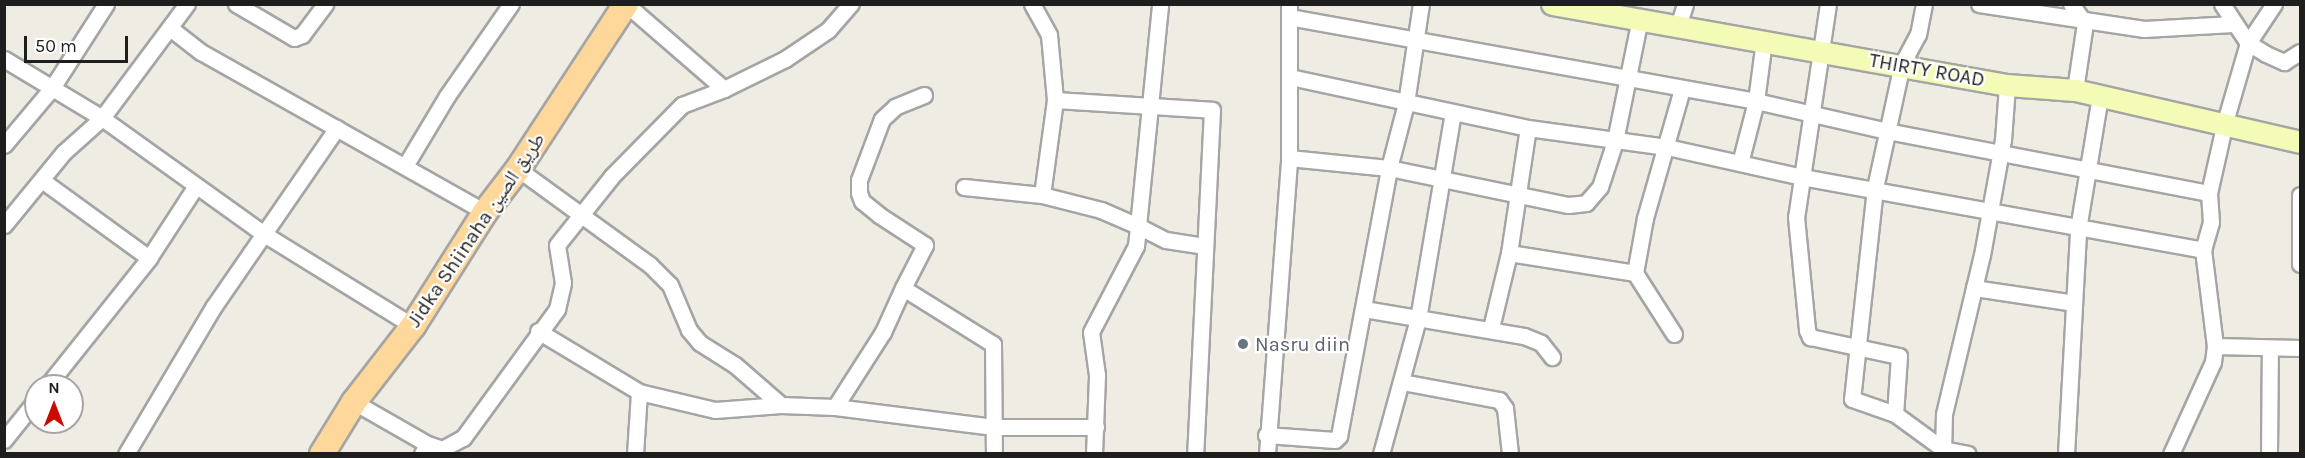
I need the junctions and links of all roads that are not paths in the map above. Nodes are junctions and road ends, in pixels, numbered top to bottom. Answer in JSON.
{"nodes":[{"id":1,"x":106,"y":4,"type":"edge"},
{"id":2,"x":187,"y":4,"type":"edge"},
{"id":3,"x":236,"y":4,"type":"edge"},
{"id":4,"x":325,"y":4,"type":"edge"},
{"id":5,"x":511,"y":4,"type":"edge"},
{"id":6,"x":626,"y":4,"type":"edge"},
{"id":7,"x":851,"y":4,"type":"edge"},
{"id":8,"x":1032,"y":4,"type":"edge"},
{"id":9,"x":1160,"y":4,"type":"edge"},
{"id":10,"x":1420,"y":4,"type":"edge"},
{"id":11,"x":1685,"y":4,"type":"edge"},
{"id":12,"x":1828,"y":4,"type":"edge"},
{"id":13,"x":1924,"y":4,"type":"edge"},
{"id":14,"x":1979,"y":4,"type":"edge"},
{"id":15,"x":2071,"y":4,"type":"edge"},
{"id":16,"x":2223,"y":4,"type":"edge"},
{"id":17,"x":2274,"y":4,"type":"edge"},
{"id":18,"x":1555,"y":5,"type":"edge"},
{"id":19,"x":2009,"y":7,"type":"edge"},
{"id":20,"x":1289,"y":10,"type":"edge"},
{"id":21,"x":1640,"y":18,"type":"junction"},
{"id":22,"x":2085,"y":23,"type":"junction"},
{"id":23,"x":2233,"y":24,"type":"junction"},
{"id":24,"x":1678,"y":26,"type":"junction"},
{"id":25,"x":170,"y":28,"type":"junction"},
{"id":26,"x":1413,"y":36,"type":"junction"},
{"id":27,"x":1764,"y":40,"type":"junction"},
{"id":28,"x":2248,"y":42,"type":"junction"},
{"id":29,"x":1818,"y":52,"type":"junction"},
{"id":30,"x":2301,"y":52,"type":"edge"},
{"id":31,"x":4,"y":59,"type":"edge"},
{"id":32,"x":1902,"y":64,"type":"junction"},
{"id":33,"x":1290,"y":77,"type":"junction"},
{"id":34,"x":1628,"y":81,"type":"junction"},
{"id":35,"x":2007,"y":85,"type":"junction"},
{"id":36,"x":52,"y":88,"type":"junction"},
{"id":37,"x":724,"y":89,"type":"junction"},
{"id":38,"x":1682,"y":89,"type":"junction"},
{"id":39,"x":2075,"y":90,"type":"junction"},
{"id":40,"x":924,"y":95,"type":"dead end"},
{"id":41,"x":2100,"y":96,"type":"junction"},
{"id":42,"x":1055,"y":100,"type":"junction"},
{"id":43,"x":1756,"y":101,"type":"junction"},
{"id":44,"x":1406,"y":103,"type":"junction"},
{"id":45,"x":1151,"y":106,"type":"junction"},
{"id":46,"x":1453,"y":113,"type":"junction"},
{"id":47,"x":1813,"y":113,"type":"junction"},
{"id":48,"x":102,"y":118,"type":"junction"},
{"id":49,"x":2225,"y":122,"type":"junction"},
{"id":50,"x":337,"y":128,"type":"junction"},
{"id":51,"x":1528,"y":128,"type":"junction"},
{"id":52,"x":1887,"y":131,"type":"junction"},
{"id":53,"x":1615,"y":141,"type":"junction"},
{"id":54,"x":2301,"y":142,"type":"edge"},
{"id":55,"x":4,"y":145,"type":"edge"},
{"id":56,"x":1667,"y":147,"type":"junction"},
{"id":57,"x":2000,"y":153,"type":"junction"},
{"id":58,"x":1288,"y":158,"type":"junction"},
{"id":59,"x":1740,"y":163,"type":"junction"},
{"id":60,"x":405,"y":166,"type":"junction"},
{"id":61,"x":1389,"y":168,"type":"junction"},
{"id":62,"x":518,"y":169,"type":"junction"},
{"id":63,"x":2088,"y":171,"type":"junction"},
{"id":64,"x":1441,"y":177,"type":"junction"},
{"id":65,"x":1802,"y":177,"type":"junction"},
{"id":66,"x":43,"y":181,"type":"junction"},
{"id":67,"x":196,"y":186,"type":"junction"},
{"id":68,"x":964,"y":187,"type":"dead end"},
{"id":69,"x":1875,"y":188,"type":"junction"},
{"id":70,"x":1517,"y":193,"type":"junction"},
{"id":71,"x":2209,"y":193,"type":"junction"},
{"id":72,"x":1042,"y":195,"type":"junction"},
{"id":73,"x":2301,"y":195,"type":"edge"},
{"id":74,"x":484,"y":212,"type":"junction"},
{"id":75,"x":1989,"y":213,"type":"junction"},
{"id":76,"x":579,"y":216,"type":"junction"},
{"id":77,"x":4,"y":225,"type":"edge"},
{"id":78,"x":1138,"y":226,"type":"junction"},
{"id":79,"x":2078,"y":229,"type":"junction"},
{"id":80,"x":264,"y":234,"type":"junction"},
{"id":81,"x":1204,"y":246,"type":"junction"},
{"id":82,"x":2203,"y":250,"type":"junction"},
{"id":83,"x":1509,"y":253,"type":"junction"},
{"id":84,"x":149,"y":258,"type":"junction"},
{"id":85,"x":2301,"y":264,"type":"edge"},
{"id":86,"x":1635,"y":273,"type":"junction"},
{"id":87,"x":903,"y":288,"type":"junction"},
{"id":88,"x":1974,"y":288,"type":"junction"},
{"id":89,"x":2074,"y":303,"type":"junction"},
{"id":90,"x":1364,"y":309,"type":"junction"},
{"id":91,"x":1418,"y":319,"type":"junction"},
{"id":92,"x":413,"y":326,"type":"junction"},
{"id":93,"x":1491,"y":328,"type":"junction"},
{"id":94,"x":538,"y":331,"type":"junction"},
{"id":95,"x":1674,"y":334,"type":"dead end"},
{"id":96,"x":1856,"y":346,"type":"junction"},
{"id":97,"x":2215,"y":346,"type":"junction"},
{"id":98,"x":2270,"y":348,"type":"junction"},
{"id":99,"x":2301,"y":348,"type":"edge"},
{"id":100,"x":1552,"y":357,"type":"dead end"},
{"id":101,"x":57,"y":374,"type":"edge"},
{"id":102,"x":1402,"y":382,"type":"junction"},
{"id":103,"x":639,"y":392,"type":"junction"},
{"id":104,"x":354,"y":402,"type":"junction"},
{"id":105,"x":781,"y":405,"type":"junction"},
{"id":106,"x":835,"y":407,"type":"junction"},
{"id":107,"x":1895,"y":414,"type":"junction"},
{"id":108,"x":24,"y":415,"type":"edge"},
{"id":109,"x":994,"y":426,"type":"junction"},
{"id":110,"x":1096,"y":427,"type":"junction"},
{"id":111,"x":1266,"y":435,"type":"junction"},
{"id":112,"x":4,"y":440,"type":"edge"},
{"id":113,"x":424,"y":449,"type":"edge"},
{"id":114,"x":1943,"y":451,"type":"edge"},
{"id":115,"x":126,"y":453,"type":"edge"},
{"id":116,"x":322,"y":453,"type":"edge"},
{"id":117,"x":635,"y":453,"type":"edge"},
{"id":118,"x":994,"y":453,"type":"edge"},
{"id":119,"x":1094,"y":453,"type":"edge"},
{"id":120,"x":1195,"y":453,"type":"edge"},
{"id":121,"x":1267,"y":453,"type":"edge"},
{"id":122,"x":1381,"y":453,"type":"edge"},
{"id":123,"x":1510,"y":453,"type":"edge"},
{"id":124,"x":1968,"y":453,"type":"edge"},
{"id":125,"x":2066,"y":453,"type":"edge"},
{"id":126,"x":2171,"y":453,"type":"edge"},
{"id":127,"x":2270,"y":453,"type":"edge"}],
"edges":[{"from":1,"to":36,"type":"street"},
{"from":2,"to":25,"type":"street"},
{"from":3,"to":4,"type":"street"},
{"from":5,"to":60,"type":"street"},
{"from":6,"to":37,"type":"street"},
{"from":6,"to":62,"type":"main road","name":"Jidka Shiinaha طريق الصين"},
{"from":7,"to":37,"type":"street"},
{"from":8,"to":42,"type":"street"},
{"from":9,"to":45,"type":"street"},
{"from":10,"to":26,"type":"street"},
{"from":11,"to":24,"type":"street"},
{"from":12,"to":29,"type":"street"},
{"from":13,"to":32,"type":"street"},
{"from":14,"to":19,"type":"street"},
{"from":15,"to":22,"type":"street"},
{"from":16,"to":23,"type":"street"},
{"from":17,"to":28,"type":"street"},
{"from":18,"to":21,"type":"main road","name":"THIRTY ROAD"},
{"from":19,"to":22,"type":"street"},
{"from":20,"to":26,"type":"street"},
{"from":20,"to":33,"type":"street"},
{"from":21,"to":24,"type":"main road","name":"THIRTY ROAD"},
{"from":21,"to":34,"type":"street"},
{"from":22,"to":23,"type":"street"},
{"from":22,"to":39,"type":"street"},
{"from":23,"to":28,"type":"street"},
{"from":24,"to":27,"type":"main road","name":"THIRTY ROAD"},
{"from":25,"to":48,"type":"street"},
{"from":25,"to":50,"type":"street"},
{"from":26,"to":34,"type":"street"},
{"from":26,"to":44,"type":"street"},
{"from":27,"to":29,"type":"main road","name":"THIRTY ROAD"},
{"from":27,"to":43,"type":"street"},
{"from":28,"to":30,"type":"street"},
{"from":28,"to":49,"type":"street"},
{"from":29,"to":32,"type":"main road","name":"THIRTY ROAD"},
{"from":29,"to":47,"type":"street"},
{"from":31,"to":36,"type":"street"},
{"from":32,"to":35,"type":"main road","name":"THIRTY ROAD"},
{"from":32,"to":52,"type":"street"},
{"from":33,"to":44,"type":"street"},
{"from":33,"to":58,"type":"street"},
{"from":34,"to":38,"type":"street"},
{"from":34,"to":53,"type":"street"},
{"from":35,"to":39,"type":"main road","name":"THIRTY ROAD"},
{"from":35,"to":57,"type":"street"},
{"from":36,"to":48,"type":"street"},
{"from":36,"to":55,"type":"street"},
{"from":37,"to":76,"type":"street"},
{"from":38,"to":43,"type":"street"},
{"from":38,"to":56,"type":"street"},
{"from":39,"to":41,"type":"main road","name":"THIRTY ROAD"},
{"from":40,"to":87,"type":"street"},
{"from":41,"to":49,"type":"main road","name":"THIRTY ROAD"},
{"from":41,"to":63,"type":"street"},
{"from":42,"to":45,"type":"street"},
{"from":42,"to":72,"type":"street"},
{"from":43,"to":47,"type":"street"},
{"from":43,"to":59,"type":"street"},
{"from":44,"to":46,"type":"street"},
{"from":44,"to":61,"type":"street"},
{"from":45,"to":78,"type":"street"},
{"from":45,"to":81,"type":"street"},
{"from":46,"to":51,"type":"street"},
{"from":46,"to":64,"type":"street"},
{"from":47,"to":52,"type":"street"},
{"from":47,"to":65,"type":"street"},
{"from":48,"to":66,"type":"street"},
{"from":48,"to":67,"type":"street"},
{"from":49,"to":54,"type":"main road","name":"THIRTY ROAD"},
{"from":49,"to":71,"type":"street"},
{"from":50,"to":60,"type":"street"},
{"from":50,"to":80,"type":"street"},
{"from":51,"to":53,"type":"street"},
{"from":51,"to":70,"type":"street"},
{"from":52,"to":57,"type":"street"},
{"from":52,"to":69,"type":"street"},
{"from":53,"to":56,"type":"street"},
{"from":53,"to":70,"type":"street"},
{"from":56,"to":59,"type":"street"},
{"from":56,"to":86,"type":"street"},
{"from":57,"to":63,"type":"street"},
{"from":57,"to":75,"type":"street"},
{"from":58,"to":61,"type":"street"},
{"from":58,"to":111,"type":"street"},
{"from":59,"to":65,"type":"street"},
{"from":60,"to":74,"type":"street"},
{"from":61,"to":64,"type":"street"},
{"from":61,"to":90,"type":"street"},
{"from":62,"to":74,"type":"main road","name":"Jidka Shiinaha طريق الصين"},
{"from":62,"to":76,"type":"street"},
{"from":63,"to":71,"type":"street"},
{"from":63,"to":79,"type":"street"},
{"from":64,"to":70,"type":"street"},
{"from":64,"to":91,"type":"street"},
{"from":65,"to":69,"type":"street"},
{"from":65,"to":96,"type":"street"},
{"from":66,"to":77,"type":"street"},
{"from":66,"to":84,"type":"street"},
{"from":67,"to":80,"type":"street"},
{"from":67,"to":84,"type":"street"},
{"from":68,"to":72,"type":"street"},
{"from":69,"to":75,"type":"street"},
{"from":69,"to":96,"type":"street"},
{"from":70,"to":83,"type":"street"},
{"from":71,"to":82,"type":"street"},
{"from":72,"to":78,"type":"street"},
{"from":73,"to":85,"type":"street"},
{"from":74,"to":92,"type":"main road","name":"Jidka Shiinaha طريق الصين"},
{"from":75,"to":79,"type":"street"},
{"from":75,"to":88,"type":"street"},
{"from":76,"to":94,"type":"street"},
{"from":76,"to":105,"type":"street"},
{"from":78,"to":81,"type":"street"},
{"from":78,"to":110,"type":"street"},
{"from":79,"to":82,"type":"street"},
{"from":79,"to":89,"type":"street"},
{"from":80,"to":92,"type":"street"},
{"from":80,"to":115,"type":"street"},
{"from":81,"to":120,"type":"street"},
{"from":82,"to":97,"type":"street"},
{"from":83,"to":86,"type":"street"},
{"from":83,"to":93,"type":"street"},
{"from":84,"to":101,"type":"street"},
{"from":86,"to":95,"type":"street"},
{"from":87,"to":106,"type":"street"},
{"from":87,"to":109,"type":"street"},
{"from":88,"to":89,"type":"street"},
{"from":88,"to":114,"type":"street"},
{"from":89,"to":125,"type":"street"},
{"from":90,"to":91,"type":"street"},
{"from":90,"to":111,"type":"street"},
{"from":91,"to":93,"type":"street"},
{"from":91,"to":102,"type":"street"},
{"from":92,"to":104,"type":"main road","name":"Jidka Shiinaha طريق الصين"},
{"from":93,"to":100,"type":"street"},
{"from":94,"to":103,"type":"street"},
{"from":94,"to":113,"type":"street"},
{"from":96,"to":107,"type":"street"},
{"from":96,"to":107,"type":"street"},
{"from":97,"to":98,"type":"street"},
{"from":97,"to":126,"type":"street"},
{"from":98,"to":99,"type":"street"},
{"from":98,"to":127,"type":"street"},
{"from":102,"to":122,"type":"street"},
{"from":102,"to":123,"type":"street"},
{"from":103,"to":105,"type":"street"},
{"from":103,"to":117,"type":"street"},
{"from":104,"to":113,"type":"street"},
{"from":104,"to":116,"type":"main road","name":"Jidka Shiinaha طريق الصين"},
{"from":105,"to":106,"type":"street"},
{"from":106,"to":109,"type":"street"},
{"from":107,"to":114,"type":"street"},
{"from":108,"to":112,"type":"street"},
{"from":109,"to":110,"type":"street"},
{"from":109,"to":118,"type":"street"},
{"from":110,"to":119,"type":"street"},
{"from":111,"to":121,"type":"street"},
{"from":114,"to":124,"type":"street"}]}
